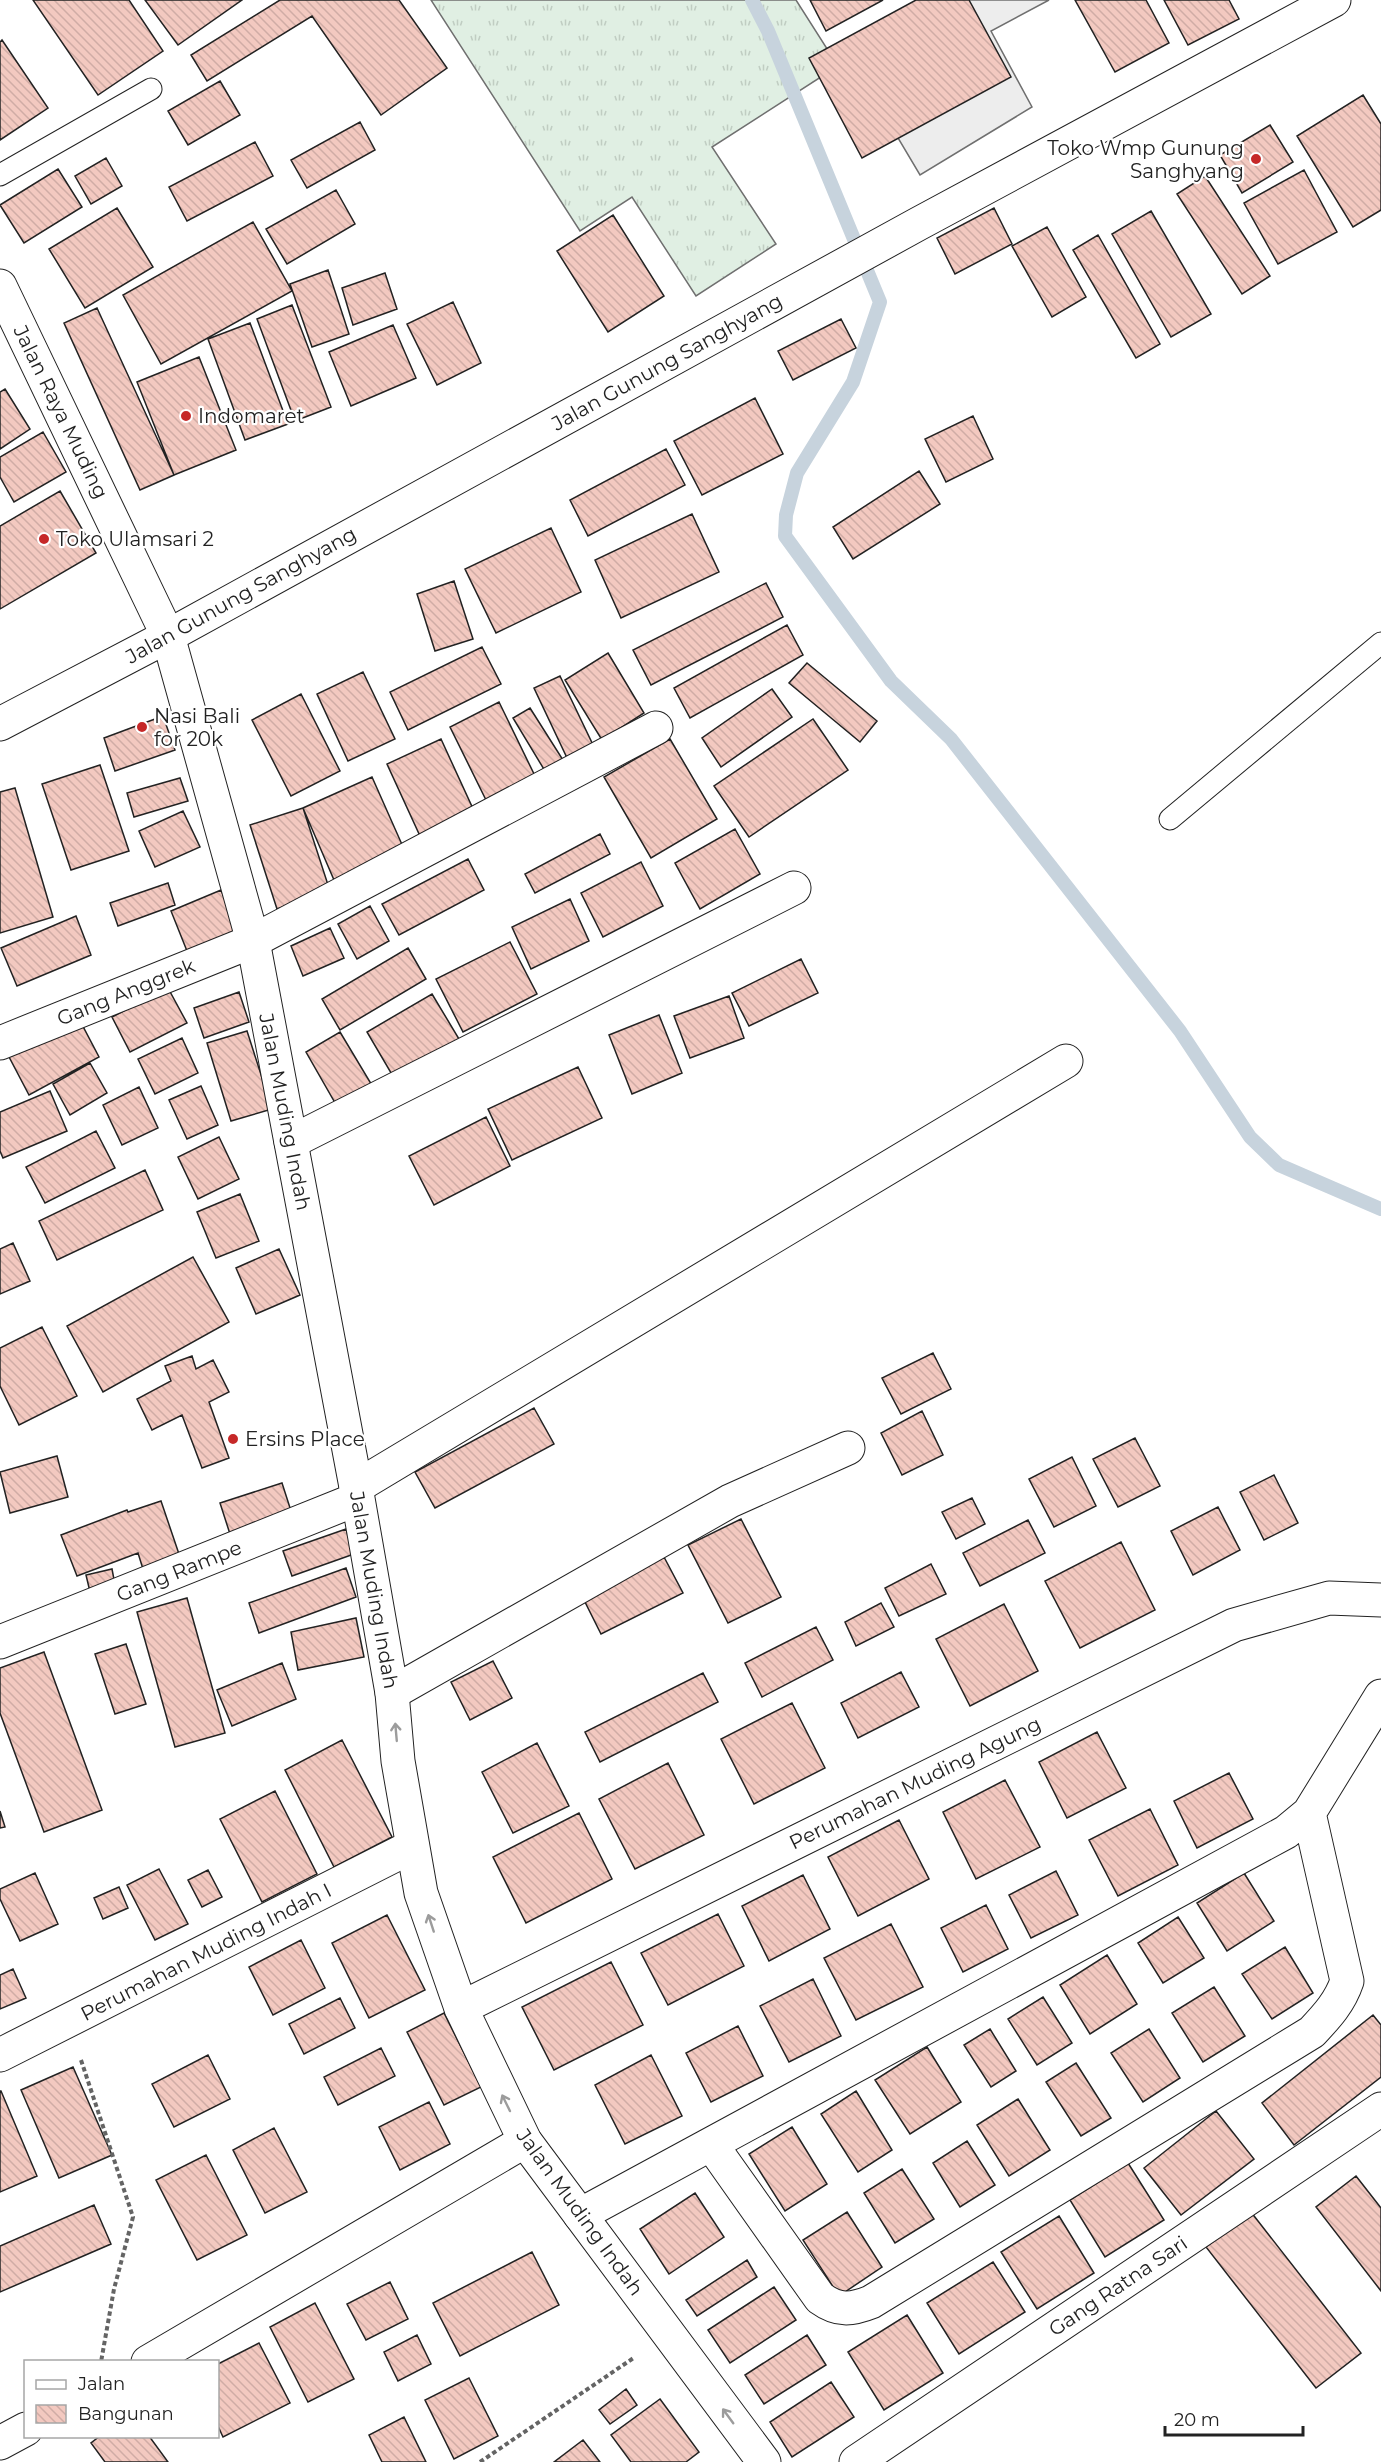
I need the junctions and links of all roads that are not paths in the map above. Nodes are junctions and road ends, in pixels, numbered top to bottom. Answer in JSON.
{"nodes":[{"id":1,"x":1334,"y":0,"type":"edge"},
{"id":2,"x":151,"y":89,"type":"dead end"},
{"id":3,"x":0,"y":175,"type":"edge"},
{"id":4,"x":0,"y":286,"type":"edge"},
{"id":5,"x":168,"y":636,"type":"junction"},
{"id":6,"x":1381,"y":643,"type":"edge"},
{"id":7,"x":0,"y":724,"type":"edge"},
{"id":8,"x":656,"y":728,"type":"dead end"},
{"id":9,"x":1170,"y":819,"type":"dead end"},
{"id":10,"x":794,"y":888,"type":"dead end"},
{"id":11,"x":253,"y":941,"type":"junction"},
{"id":12,"x":0,"y":1043,"type":"edge"},
{"id":13,"x":1066,"y":1060,"type":"dead end"},
{"id":14,"x":291,"y":1142,"type":"junction"},
{"id":15,"x":848,"y":1448,"type":"dead end"},
{"id":16,"x":357,"y":1493,"type":"junction"},
{"id":17,"x":1381,"y":1600,"type":"edge"},
{"id":18,"x":0,"y":1642,"type":"edge"},
{"id":19,"x":392,"y":1693,"type":"junction"},
{"id":20,"x":1381,"y":1696,"type":"edge"},
{"id":21,"x":1309,"y":1813,"type":"junction"},
{"id":22,"x":411,"y":1847,"type":"junction"},
{"id":23,"x":460,"y":2008,"type":"junction"},
{"id":24,"x":0,"y":2055,"type":"edge"},
{"id":25,"x":1381,"y":2109,"type":"edge"},
{"id":26,"x":525,"y":2142,"type":"junction"},
{"id":27,"x":711,"y":2144,"type":"junction"},
{"id":28,"x":580,"y":2215,"type":"junction"},
{"id":29,"x":150,"y":2360,"type":"edge"},
{"id":30,"x":24,"y":2430,"type":"edge"},
{"id":31,"x":0,"y":2443,"type":"edge"},
{"id":32,"x":764,"y":2462,"type":"edge"},
{"id":33,"x":856,"y":2462,"type":"edge"}],
"edges":[{"from":1,"to":5,"type":"street","name":"Jalan Gunung Sanghyang"},
{"from":2,"to":3,"type":"lane"},
{"from":4,"to":5,"type":"street","name":"Jalan Raya Muding"},
{"from":5,"to":7,"type":"street","name":"Jalan Gunung Sanghyang"},
{"from":5,"to":11,"type":"street","name":"Jalan Muding Indah"},
{"from":6,"to":9,"type":"lane"},
{"from":8,"to":11,"type":"street","name":"Gang Anggrek"},
{"from":10,"to":14,"type":"street"},
{"from":11,"to":12,"type":"street","name":"Gang Anggrek"},
{"from":11,"to":14,"type":"street","name":"Jalan Muding Indah"},
{"from":13,"to":16,"type":"street","name":"Gang Rampe"},
{"from":14,"to":16,"type":"street","name":"Jalan Muding Indah"},
{"from":15,"to":19,"type":"street"},
{"from":16,"to":18,"type":"street","name":"Gang Rampe"},
{"from":16,"to":19,"type":"street","name":"Jalan Muding Indah"},
{"from":17,"to":23,"type":"street","name":"Perumahan Muding Agung"},
{"from":22,"to":19,"type":"street","name":"Jalan Muding Indah","one_way":true},
{"from":20,"to":21,"type":"street"},
{"from":21,"to":27,"type":"street"},
{"from":21,"to":27,"type":"street"},
{"from":23,"to":22,"type":"street","name":"Jalan Muding Indah","one_way":true},
{"from":22,"to":24,"type":"street","name":"Perumahan Muding Indah I"},
{"from":26,"to":23,"type":"street","name":"Jalan Muding Indah","one_way":true},
{"from":25,"to":33,"type":"street","name":"Gang Ratna Sari"},
{"from":26,"to":28,"type":"street","name":"Jalan Muding Indah"},
{"from":26,"to":29,"type":"street"},
{"from":27,"to":28,"type":"street"},
{"from":32,"to":28,"type":"street","name":"Jalan Muding Indah","one_way":true},
{"from":30,"to":31,"type":"street"}]}
